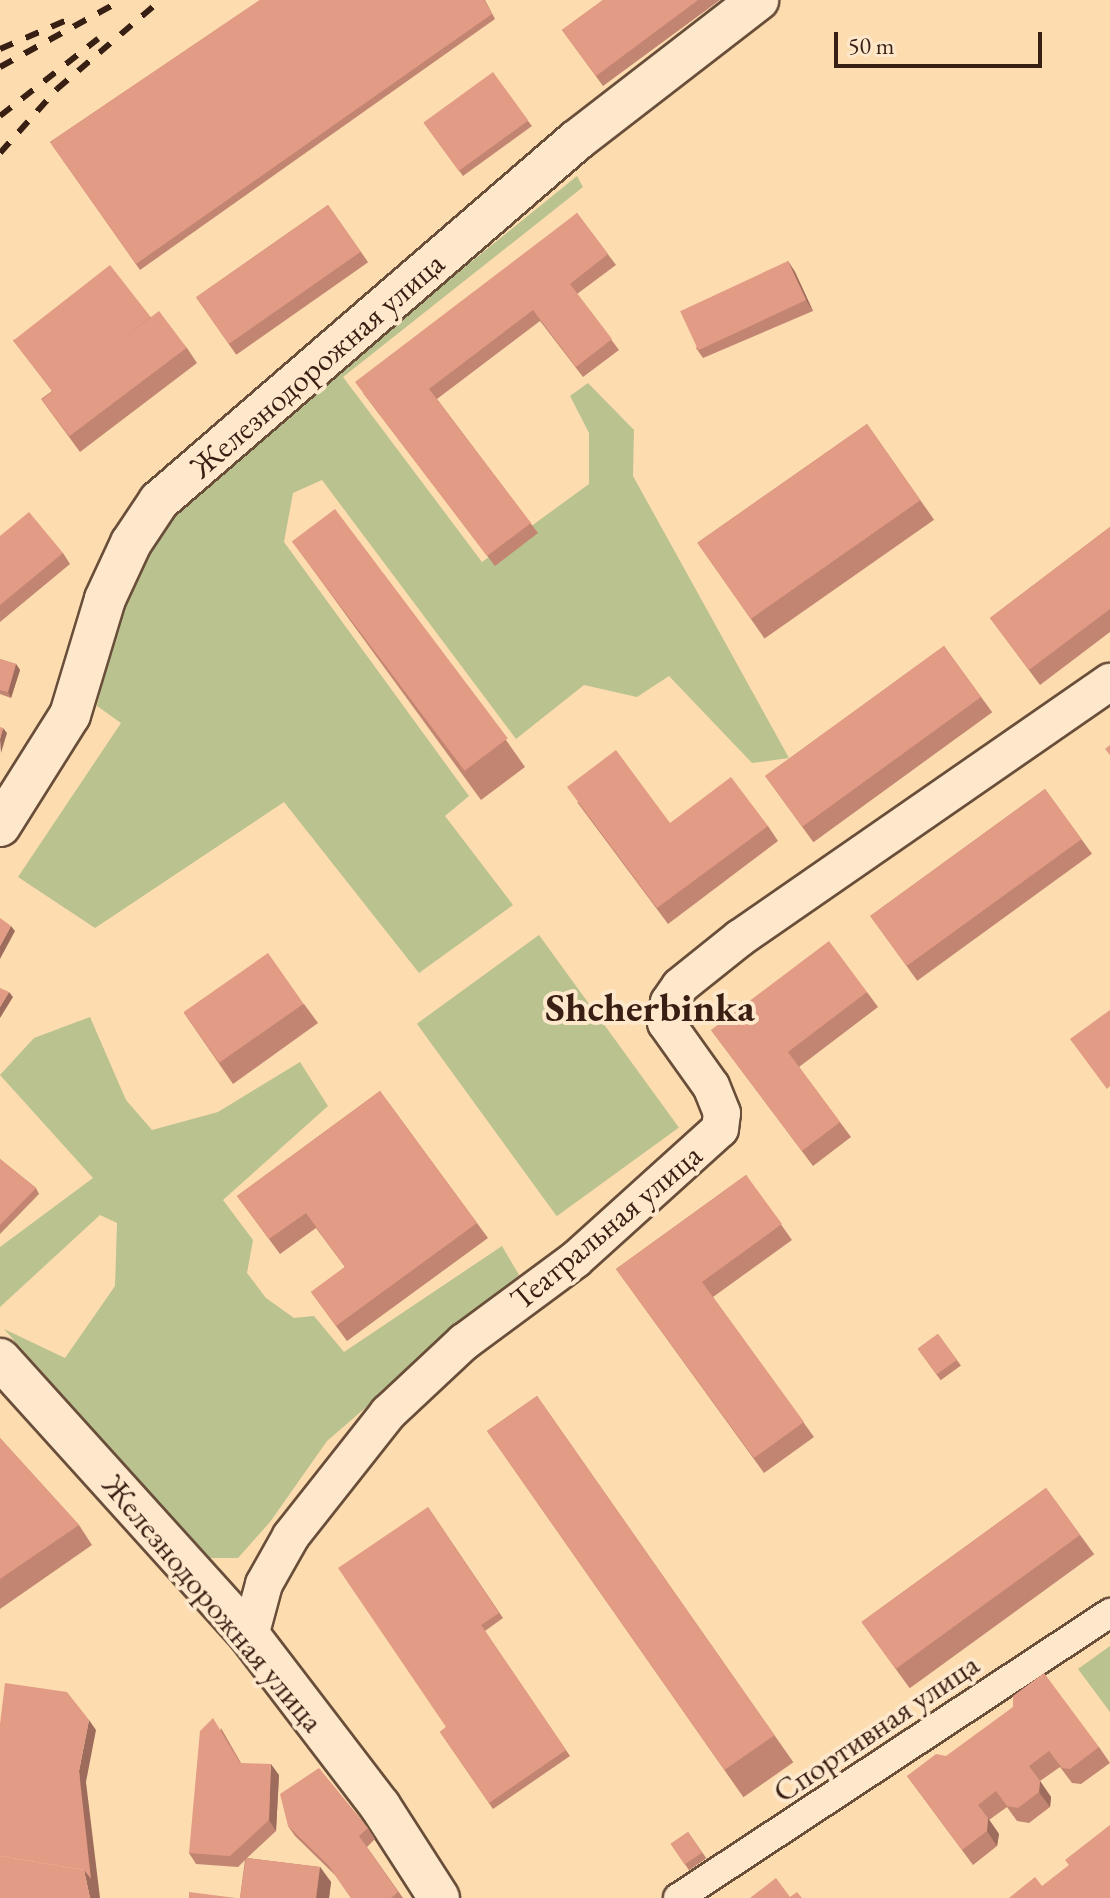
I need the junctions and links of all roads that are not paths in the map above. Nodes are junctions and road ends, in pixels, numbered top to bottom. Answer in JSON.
{"nodes":[{"id":1,"x":758,"y":0,"type":"edge"},
{"id":2,"x":1110,"y":682,"type":"edge"},
{"id":3,"x":0,"y":826,"type":"edge"},
{"id":4,"x":0,"y":1359,"type":"edge"},
{"id":5,"x":1110,"y":1613,"type":"edge"},
{"id":6,"x":250,"y":1636,"type":"junction"},
{"id":7,"x":439,"y":1898,"type":"edge"},
{"id":8,"x":678,"y":1898,"type":"edge"}],
"edges":[{"from":1,"to":3,"type":"main road","name":"Железнодорожная улица"},
{"from":2,"to":6,"type":"street","name":"Театральная улица"},
{"from":4,"to":6,"type":"main road","name":"Железнодорожная улица"},
{"from":5,"to":8,"type":"street","name":"Спортивная улица"},
{"from":6,"to":7,"type":"main road","name":"Железнодорожная улица"}]}
